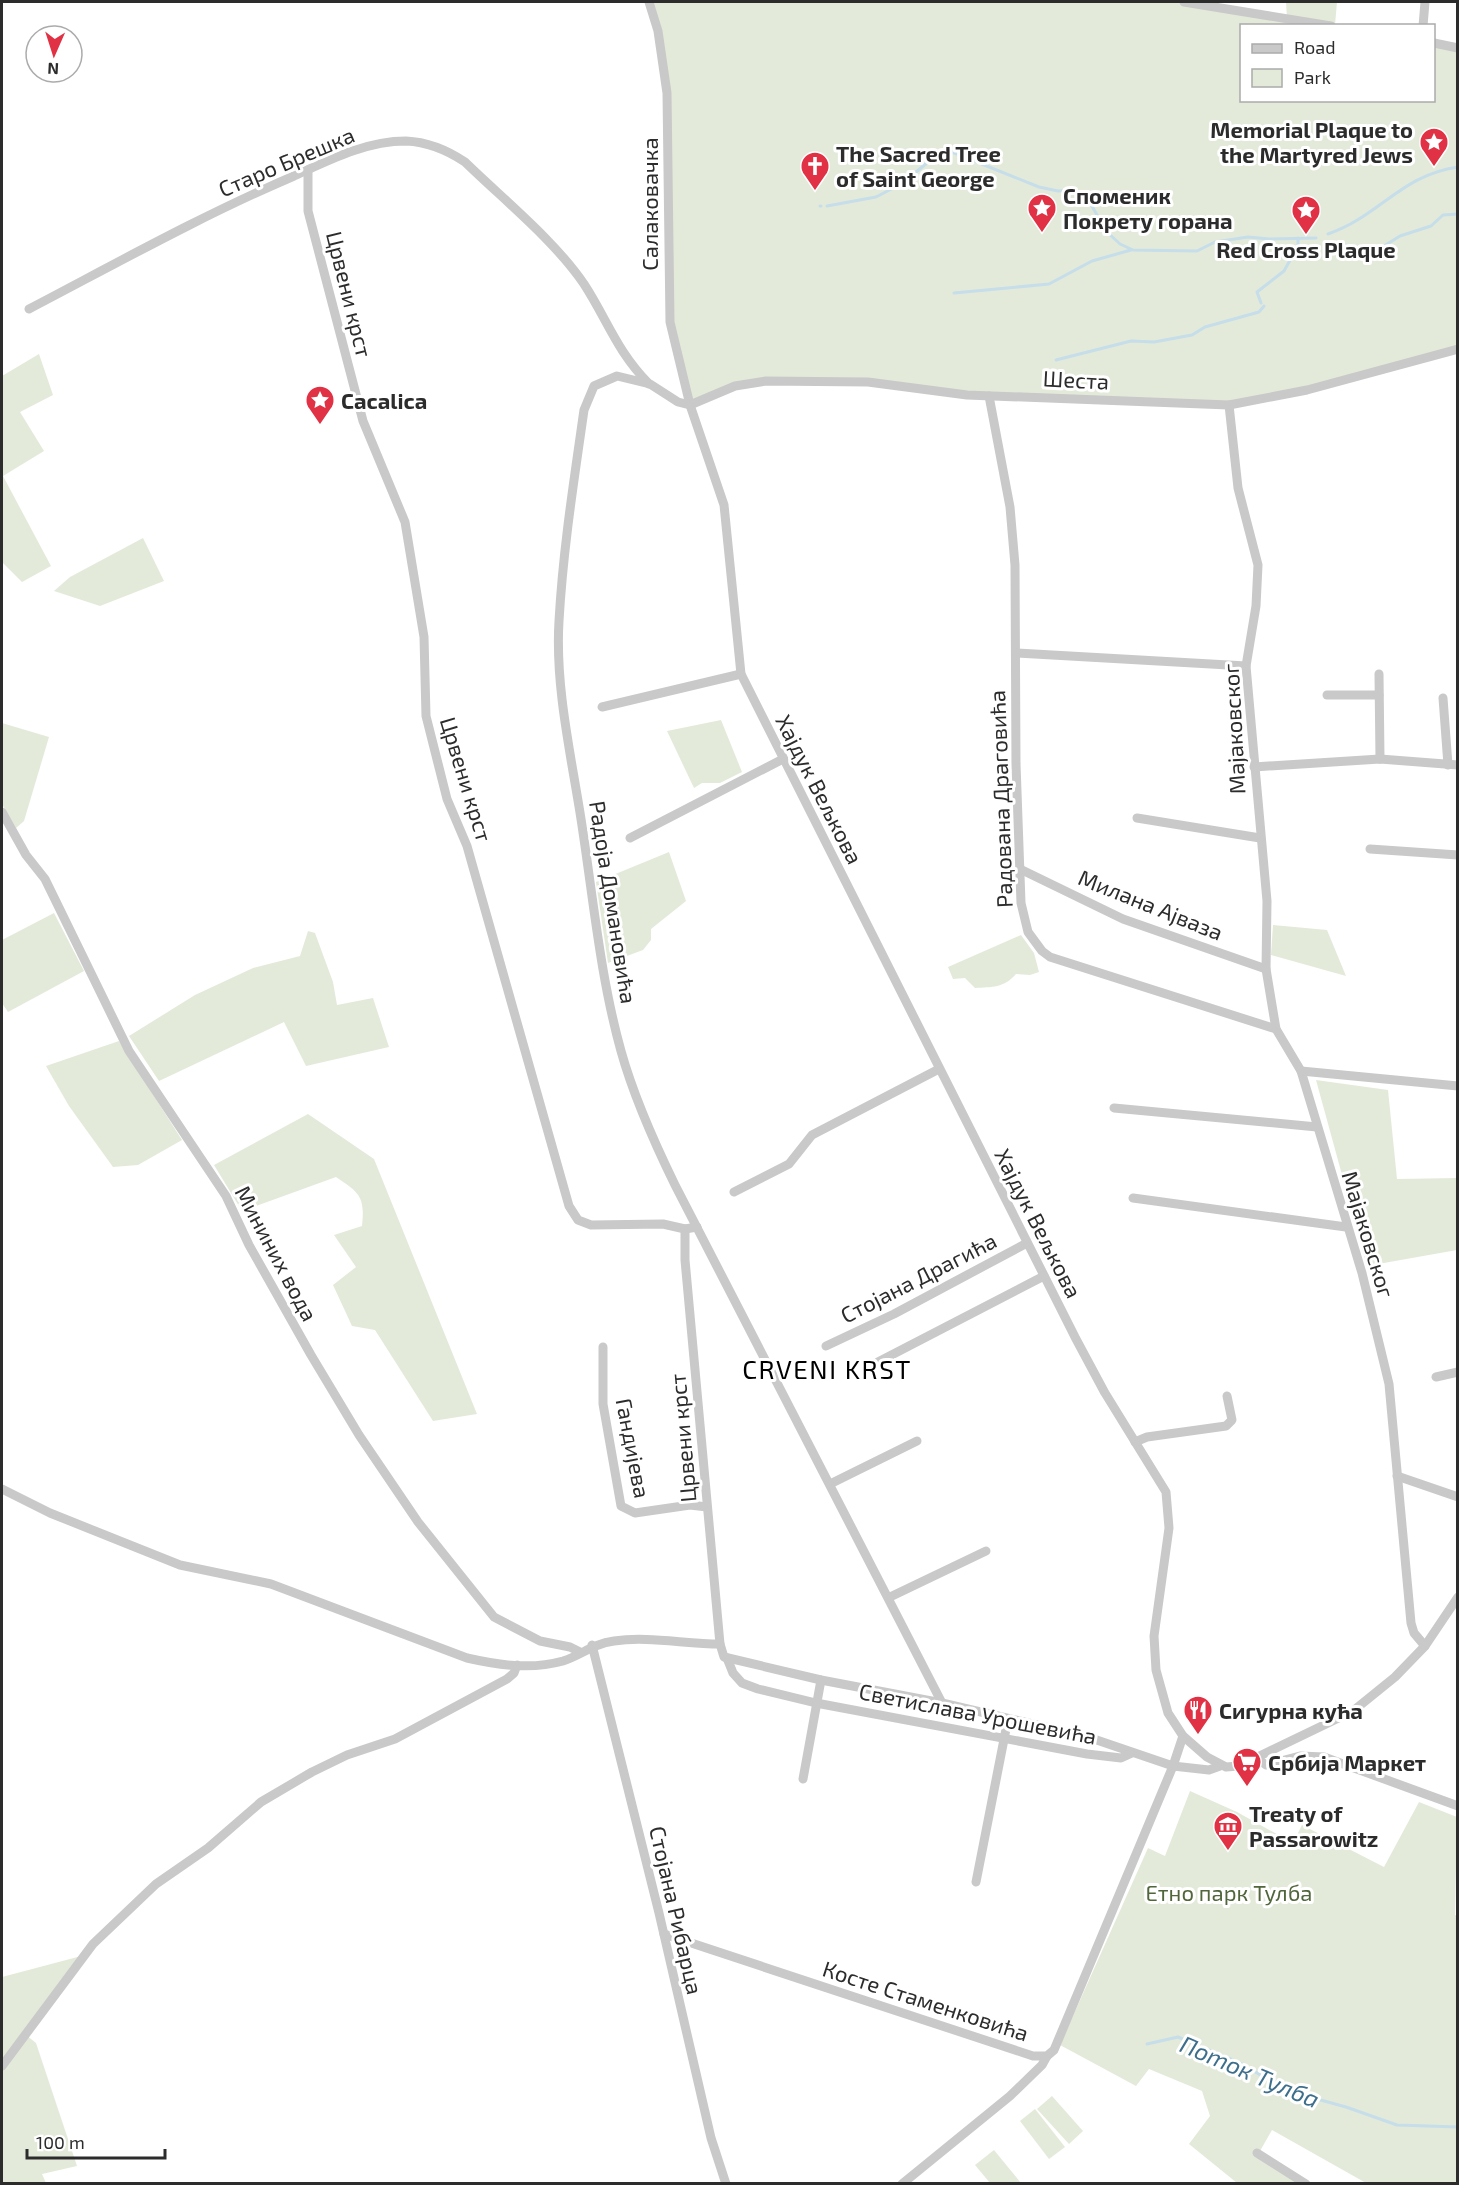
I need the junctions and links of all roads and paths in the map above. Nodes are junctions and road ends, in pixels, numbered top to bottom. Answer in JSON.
{"nodes":[{"id":1,"x":649,"y":2,"type":"edge"},
{"id":2,"x":1184,"y":2,"type":"edge"},
{"id":3,"x":1425,"y":2,"type":"edge"},
{"id":4,"x":1227,"y":5,"type":"edge"},
{"id":5,"x":1320,"y":24,"type":"edge"},
{"id":6,"x":1423,"y":24,"type":"edge"},
{"id":7,"x":1435,"y":43,"type":"edge"},
{"id":8,"x":1458,"y":48,"type":"edge"},
{"id":9,"x":308,"y":170,"type":"junction"},
{"id":10,"x":29,"y":309,"type":"dead end"},
{"id":11,"x":1458,"y":349,"type":"edge"},
{"id":12,"x":650,"y":384,"type":"junction"},
{"id":13,"x":989,"y":396,"type":"junction"},
{"id":14,"x":690,"y":405,"type":"junction"},
{"id":15,"x":1229,"y":405,"type":"junction"},
{"id":16,"x":1017,"y":653,"type":"junction"},
{"id":17,"x":1246,"y":666,"type":"junction"},
{"id":18,"x":741,"y":674,"type":"junction"},
{"id":19,"x":1379,"y":674,"type":"dead end"},
{"id":20,"x":1327,"y":694,"type":"dead end"},
{"id":21,"x":1379,"y":695,"type":"junction"},
{"id":22,"x":1443,"y":698,"type":"dead end"},
{"id":23,"x":602,"y":706,"type":"dead end"},
{"id":24,"x":783,"y":759,"type":"junction"},
{"id":25,"x":1380,"y":759,"type":"junction"},
{"id":26,"x":1453,"y":765,"type":"edge"},
{"id":27,"x":1254,"y":767,"type":"junction"},
{"id":28,"x":2,"y":812,"type":"edge"},
{"id":29,"x":1137,"y":818,"type":"dead end"},
{"id":30,"x":630,"y":837,"type":"dead end"},
{"id":31,"x":1260,"y":838,"type":"junction"},
{"id":32,"x":1370,"y":849,"type":"dead end"},
{"id":33,"x":1458,"y":855,"type":"edge"},
{"id":34,"x":1022,"y":870,"type":"junction"},
{"id":35,"x":1266,"y":969,"type":"junction"},
{"id":36,"x":1276,"y":1029,"type":"junction"},
{"id":37,"x":939,"y":1069,"type":"junction"},
{"id":38,"x":1301,"y":1071,"type":"junction"},
{"id":39,"x":1458,"y":1086,"type":"edge"},
{"id":40,"x":1114,"y":1108,"type":"dead end"},
{"id":41,"x":1317,"y":1127,"type":"junction"},
{"id":42,"x":734,"y":1192,"type":"dead end"},
{"id":43,"x":1133,"y":1198,"type":"dead end"},
{"id":44,"x":697,"y":1227,"type":"junction"},
{"id":45,"x":1346,"y":1227,"type":"junction"},
{"id":46,"x":685,"y":1229,"type":"junction"},
{"id":47,"x":1027,"y":1243,"type":"junction"},
{"id":48,"x":1044,"y":1276,"type":"junction"},
{"id":49,"x":826,"y":1346,"type":"dead end"},
{"id":50,"x":603,"y":1347,"type":"dead end"},
{"id":51,"x":878,"y":1362,"type":"dead end"},
{"id":52,"x":1458,"y":1372,"type":"edge"},
{"id":53,"x":1436,"y":1377,"type":"dead end"},
{"id":54,"x":1227,"y":1396,"type":"dead end"},
{"id":55,"x":917,"y":1441,"type":"dead end"},
{"id":56,"x":1135,"y":1442,"type":"junction"},
{"id":57,"x":1397,"y":1476,"type":"junction"},
{"id":58,"x":831,"y":1484,"type":"junction"},
{"id":59,"x":2,"y":1489,"type":"edge"},
{"id":60,"x":1458,"y":1497,"type":"edge"},
{"id":61,"x":707,"y":1507,"type":"junction"},
{"id":62,"x":986,"y":1551,"type":"dead end"},
{"id":63,"x":890,"y":1597,"type":"junction"},
{"id":64,"x":1458,"y":1597,"type":"edge"},
{"id":65,"x":720,"y":1644,"type":"junction"},
{"id":66,"x":592,"y":1646,"type":"junction"},
{"id":67,"x":1425,"y":1646,"type":"junction"},
{"id":68,"x":580,"y":1652,"type":"junction"},
{"id":69,"x":727,"y":1658,"type":"junction"},
{"id":70,"x":517,"y":1665,"type":"junction"},
{"id":71,"x":820,"y":1680,"type":"junction"},
{"id":72,"x":816,"y":1702,"type":"junction"},
{"id":73,"x":942,"y":1703,"type":"junction"},
{"id":74,"x":1008,"y":1719,"type":"junction"},
{"id":75,"x":1183,"y":1736,"type":"junction"},
{"id":76,"x":1004,"y":1737,"type":"junction"},
{"id":77,"x":1132,"y":1753,"type":"junction"},
{"id":78,"x":1258,"y":1759,"type":"junction"},
{"id":79,"x":1173,"y":1766,"type":"junction"},
{"id":80,"x":1220,"y":1766,"type":"junction"},
{"id":81,"x":803,"y":1779,"type":"dead end"},
{"id":82,"x":1458,"y":1806,"type":"edge"},
{"id":83,"x":976,"y":1882,"type":"dead end"},
{"id":84,"x":664,"y":1934,"type":"junction"},
{"id":85,"x":1047,"y":2056,"type":"junction"},
{"id":86,"x":2,"y":2066,"type":"edge"},
{"id":87,"x":1257,"y":2153,"type":"dead end"},
{"id":88,"x":726,"y":2184,"type":"edge"},
{"id":89,"x":902,"y":2184,"type":"edge"},
{"id":90,"x":1306,"y":2184,"type":"edge"}],
"edges":[{"from":1,"to":14,"type":"street","name":"Салаковачка"},
{"from":2,"to":4,"type":"street"},
{"from":3,"to":6,"type":"street"},
{"from":4,"to":5,"type":"street"},
{"from":7,"to":8,"type":"street"},
{"from":9,"to":10,"type":"street","name":"Старо Брешка"},
{"from":9,"to":12,"type":"street","name":"Старо Брешка"},
{"from":9,"to":46,"type":"street","name":"Црвени крст"},
{"from":11,"to":15,"type":"street","name":"Шеста"},
{"from":12,"to":14,"type":"street","name":"Радоја Домановића"},
{"from":12,"to":44,"type":"street","name":"Радоја Домановића"},
{"from":13,"to":14,"type":"street","name":"Шеста"},
{"from":13,"to":15,"type":"street","name":"Шеста"},
{"from":13,"to":16,"type":"street","name":"Радована Драговића"},
{"from":14,"to":18,"type":"street","name":"Хајдук Вељкова"},
{"from":15,"to":17,"type":"street","name":"Мајаковског"},
{"from":16,"to":17,"type":"street"},
{"from":16,"to":34,"type":"street","name":"Радована Драговића"},
{"from":17,"to":27,"type":"street","name":"Мајаковског"},
{"from":18,"to":23,"type":"street"},
{"from":18,"to":24,"type":"street","name":"Хајдук Вељкова"},
{"from":19,"to":21,"type":"street"},
{"from":20,"to":21,"type":"street"},
{"from":21,"to":25,"type":"street"},
{"from":22,"to":26,"type":"street"},
{"from":24,"to":30,"type":"street"},
{"from":24,"to":37,"type":"street","name":"Хајдук Вељкова"},
{"from":25,"to":26,"type":"street"},
{"from":25,"to":27,"type":"street"},
{"from":27,"to":31,"type":"street","name":"Мајаковског"},
{"from":28,"to":68,"type":"street","name":"Мининих вода"},
{"from":29,"to":31,"type":"street"},
{"from":31,"to":35,"type":"street","name":"Мајаковског"},
{"from":32,"to":33,"type":"street"},
{"from":34,"to":35,"type":"street","name":"Милана Ајваза"},
{"from":34,"to":36,"type":"street","name":"Радована Драговића"},
{"from":35,"to":36,"type":"street","name":"Мајаковског"},
{"from":36,"to":38,"type":"street","name":"Мајаковског"},
{"from":37,"to":42,"type":"street"},
{"from":37,"to":47,"type":"street","name":"Хајдук Вељкова"},
{"from":38,"to":39,"type":"street"},
{"from":38,"to":41,"type":"street","name":"Мајаковског"},
{"from":40,"to":41,"type":"street"},
{"from":41,"to":45,"type":"street","name":"Мајаковског"},
{"from":43,"to":45,"type":"street"},
{"from":44,"to":46,"type":"street","name":"Црвени крст"},
{"from":44,"to":58,"type":"street","name":"Радоја Домановића"},
{"from":45,"to":57,"type":"street","name":"Мајаковског"},
{"from":46,"to":61,"type":"street","name":"Црвени крст"},
{"from":47,"to":48,"type":"street","name":"Хајдук Вељкова"},
{"from":47,"to":49,"type":"street","name":"Стојана Драгића"},
{"from":48,"to":51,"type":"street"},
{"from":48,"to":56,"type":"street","name":"Хајдук Вељкова"},
{"from":50,"to":61,"type":"street","name":"Гандијева"},
{"from":52,"to":53,"type":"street"},
{"from":54,"to":56,"type":"street"},
{"from":55,"to":58,"type":"street"},
{"from":56,"to":75,"type":"street","name":"Хајдук Вељкова"},
{"from":57,"to":60,"type":"street"},
{"from":57,"to":67,"type":"street","name":"Мајаковског"},
{"from":58,"to":63,"type":"street","name":"Радоја Домановића"},
{"from":59,"to":70,"type":"street"},
{"from":61,"to":65,"type":"street","name":"Црвени крст"},
{"from":62,"to":63,"type":"street"},
{"from":63,"to":73,"type":"street","name":"Радоја Домановића"},
{"from":64,"to":67,"type":"street"},
{"from":65,"to":66,"type":"street"},
{"from":65,"to":69,"type":"street","name":"Светислава Урошевића"},
{"from":66,"to":68,"type":"street"},
{"from":66,"to":84,"type":"street","name":"Стојана Рибарца"},
{"from":67,"to":78,"type":"street"},
{"from":68,"to":70,"type":"street"},
{"from":69,"to":71,"type":"street","name":"Светислава Урошевића"},
{"from":69,"to":72,"type":"street","name":"Светислава Урошевића"},
{"from":70,"to":86,"type":"street"},
{"from":71,"to":72,"type":"street"},
{"from":71,"to":73,"type":"street","name":"Светислава Урошевића"},
{"from":72,"to":76,"type":"street","name":"Светислава Урошевића"},
{"from":72,"to":81,"type":"street"},
{"from":73,"to":74,"type":"street","name":"Светислава Урошевића"},
{"from":74,"to":76,"type":"street"},
{"from":74,"to":77,"type":"street","name":"Светислава Урошевића"},
{"from":75,"to":79,"type":"street","name":"Косте Стаменковића"},
{"from":75,"to":80,"type":"street","name":"Хајдук Вељкова"},
{"from":76,"to":77,"type":"street","name":"Светислава Урошевића"},
{"from":76,"to":83,"type":"street"},
{"from":77,"to":79,"type":"street","name":"Светислава Урошевића"},
{"from":78,"to":80,"type":"street"},
{"from":78,"to":82,"type":"street"},
{"from":79,"to":80,"type":"street","name":"Светислава Урошевића"},
{"from":79,"to":85,"type":"street","name":"Косте Стаменковића"},
{"from":84,"to":85,"type":"street","name":"Косте Стаменковића"},
{"from":84,"to":88,"type":"street","name":"Стојана Рибарца"},
{"from":85,"to":89,"type":"street"},
{"from":87,"to":90,"type":"street"}]}
